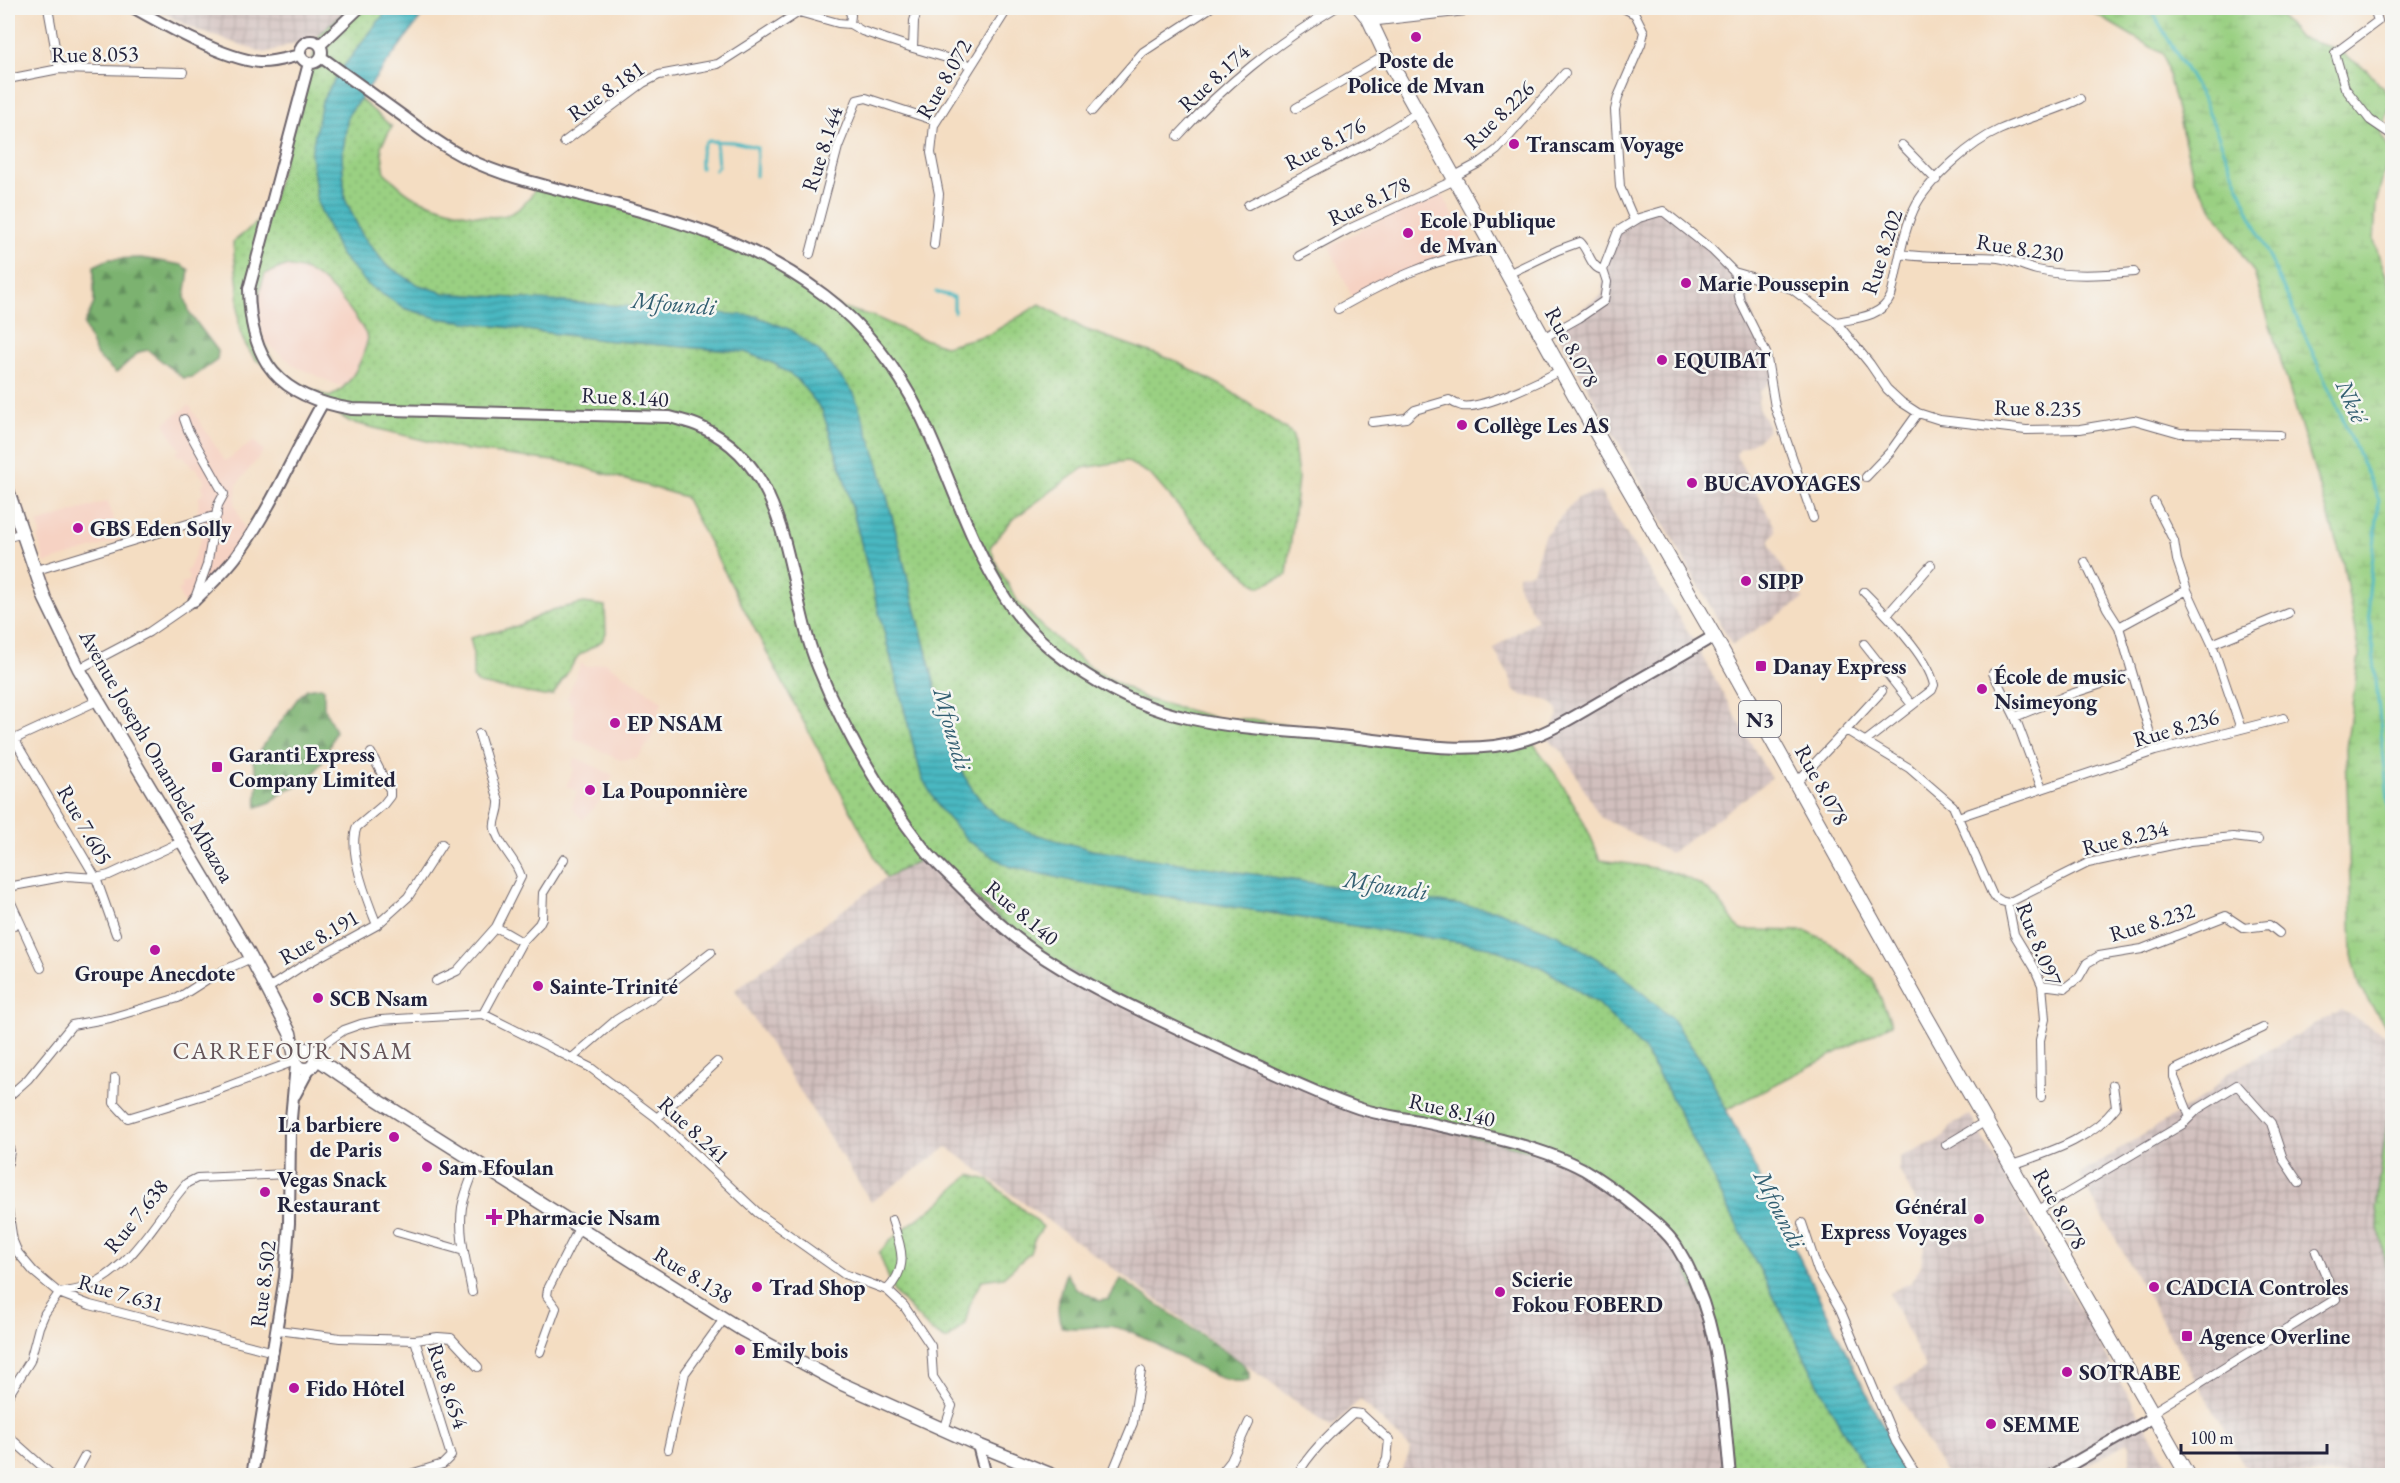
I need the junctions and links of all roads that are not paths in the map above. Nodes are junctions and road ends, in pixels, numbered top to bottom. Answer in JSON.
{"nodes":[{"id":1,"x":48,"y":8,"type":"edge"},
{"id":2,"x":134,"y":8,"type":"edge"},
{"id":3,"x":359,"y":8,"type":"edge"},
{"id":4,"x":848,"y":8,"type":"edge"},
{"id":5,"x":918,"y":8,"type":"edge"},
{"id":6,"x":1008,"y":8,"type":"edge"},
{"id":7,"x":1210,"y":8,"type":"edge"},
{"id":8,"x":1335,"y":8,"type":"edge"},
{"id":9,"x":1360,"y":8,"type":"edge"},
{"id":10,"x":1465,"y":8,"type":"edge"},
{"id":11,"x":1623,"y":8,"type":"edge"},
{"id":12,"x":2374,"y":8,"type":"edge"},
{"id":13,"x":1370,"y":19,"type":"junction"},
{"id":14,"x":850,"y":24,"type":"junction"},
{"id":15,"x":320,"y":45,"type":"junction"},
{"id":16,"x":913,"y":48,"type":"junction"},
{"id":17,"x":300,"y":55,"type":"junction"},
{"id":18,"x":1386,"y":55,"type":"junction"},
{"id":19,"x":321,"y":57,"type":"junction"},
{"id":20,"x":309,"y":63,"type":"junction"},
{"id":21,"x":970,"y":65,"type":"junction"},
{"id":22,"x":59,"y":69,"type":"junction"},
{"id":23,"x":183,"y":72,"type":"dead end"},
{"id":24,"x":1565,"y":73,"type":"dead end"},
{"id":25,"x":8,"y":79,"type":"edge"},
{"id":26,"x":2080,"y":99,"type":"dead end"},
{"id":27,"x":1296,"y":108,"type":"dead end"},
{"id":28,"x":1092,"y":111,"type":"dead end"},
{"id":29,"x":1418,"y":113,"type":"junction"},
{"id":30,"x":936,"y":121,"type":"junction"},
{"id":31,"x":2392,"y":135,"type":"edge"},
{"id":32,"x":1178,"y":136,"type":"dead end"},
{"id":33,"x":564,"y":142,"type":"dead end"},
{"id":34,"x":1902,"y":145,"type":"dead end"},
{"id":35,"x":1454,"y":179,"type":"junction"},
{"id":36,"x":1936,"y":180,"type":"junction"},
{"id":37,"x":1248,"y":205,"type":"dead end"},
{"id":38,"x":1634,"y":220,"type":"junction"},
{"id":39,"x":934,"y":245,"type":"dead end"},
{"id":40,"x":1492,"y":249,"type":"junction"},
{"id":41,"x":810,"y":254,"type":"dead end"},
{"id":42,"x":1901,"y":254,"type":"junction"},
{"id":43,"x":1299,"y":256,"type":"dead end"},
{"id":44,"x":1603,"y":270,"type":"junction"},
{"id":45,"x":1734,"y":272,"type":"junction"},
{"id":46,"x":2134,"y":272,"type":"dead end"},
{"id":47,"x":1508,"y":274,"type":"junction"},
{"id":48,"x":1338,"y":309,"type":"dead end"},
{"id":49,"x":1836,"y":322,"type":"junction"},
{"id":50,"x":1543,"y":338,"type":"junction"},
{"id":51,"x":1561,"y":370,"type":"junction"},
{"id":52,"x":322,"y":404,"type":"junction"},
{"id":53,"x":1918,"y":413,"type":"junction"},
{"id":54,"x":184,"y":419,"type":"dead end"},
{"id":55,"x":1372,"y":422,"type":"dead end"},
{"id":56,"x":2280,"y":435,"type":"dead end"},
{"id":57,"x":1866,"y":477,"type":"dead end"},
{"id":58,"x":8,"y":491,"type":"edge"},
{"id":59,"x":2154,"y":502,"type":"dead end"},
{"id":60,"x":217,"y":514,"type":"junction"},
{"id":61,"x":1813,"y":518,"type":"dead end"},
{"id":62,"x":21,"y":534,"type":"junction"},
{"id":63,"x":8,"y":537,"type":"edge"},
{"id":64,"x":2085,"y":562,"type":"dead end"},
{"id":65,"x":1931,"y":565,"type":"dead end"},
{"id":66,"x":34,"y":572,"type":"junction"},
{"id":67,"x":2187,"y":590,"type":"junction"},
{"id":68,"x":1864,"y":592,"type":"dead end"},
{"id":69,"x":194,"y":601,"type":"junction"},
{"id":70,"x":2288,"y":613,"type":"dead end"},
{"id":71,"x":1887,"y":615,"type":"junction"},
{"id":72,"x":2120,"y":627,"type":"junction"},
{"id":73,"x":1714,"y":636,"type":"junction"},
{"id":74,"x":1864,"y":644,"type":"dead end"},
{"id":75,"x":2212,"y":644,"type":"junction"},
{"id":76,"x":79,"y":669,"type":"junction"},
{"id":77,"x":1993,"y":673,"type":"dead end"},
{"id":78,"x":2132,"y":674,"type":"junction"},
{"id":79,"x":1882,"y":691,"type":"dead end"},
{"id":80,"x":98,"y":701,"type":"junction"},
{"id":81,"x":1912,"y":705,"type":"junction"},
{"id":82,"x":2015,"y":717,"type":"junction"},
{"id":83,"x":2284,"y":718,"type":"dead end"},
{"id":84,"x":2241,"y":729,"type":"junction"},
{"id":85,"x":1846,"y":730,"type":"junction"},
{"id":86,"x":479,"y":734,"type":"dead end"},
{"id":87,"x":11,"y":741,"type":"edge"},
{"id":88,"x":1866,"y":741,"type":"junction"},
{"id":89,"x":2155,"y":751,"type":"junction"},
{"id":90,"x":371,"y":753,"type":"dead end"},
{"id":91,"x":1796,"y":783,"type":"junction"},
{"id":92,"x":2042,"y":789,"type":"junction"},
{"id":93,"x":1958,"y":817,"type":"junction"},
{"id":94,"x":2258,"y":840,"type":"dead end"},
{"id":95,"x":181,"y":842,"type":"junction"},
{"id":96,"x":442,"y":844,"type":"dead end"},
{"id":97,"x":564,"y":859,"type":"dead end"},
{"id":98,"x":96,"y":878,"type":"junction"},
{"id":99,"x":8,"y":887,"type":"edge"},
{"id":100,"x":8,"y":896,"type":"edge"},
{"id":101,"x":2008,"y":903,"type":"junction"},
{"id":102,"x":18,"y":923,"type":"junction"},
{"id":103,"x":377,"y":925,"type":"junction"},
{"id":104,"x":496,"y":927,"type":"junction"},
{"id":105,"x":8,"y":928,"type":"edge"},
{"id":106,"x":116,"y":933,"type":"dead end"},
{"id":107,"x":2279,"y":933,"type":"dead end"},
{"id":108,"x":522,"y":942,"type":"junction"},
{"id":109,"x":711,"y":952,"type":"dead end"},
{"id":110,"x":251,"y":957,"type":"junction"},
{"id":111,"x":41,"y":968,"type":"dead end"},
{"id":112,"x":436,"y":981,"type":"dead end"},
{"id":113,"x":2042,"y":985,"type":"junction"},
{"id":114,"x":267,"y":989,"type":"junction"},
{"id":115,"x":483,"y":1014,"type":"junction"},
{"id":116,"x":2263,"y":1028,"type":"dead end"},
{"id":117,"x":290,"y":1033,"type":"junction"},
{"id":118,"x":572,"y":1058,"type":"junction"},
{"id":119,"x":312,"y":1059,"type":"junction"},
{"id":120,"x":295,"y":1061,"type":"junction"},
{"id":121,"x":717,"y":1062,"type":"dead end"},
{"id":122,"x":115,"y":1078,"type":"dead end"},
{"id":123,"x":2113,"y":1085,"type":"dead end"},
{"id":124,"x":295,"y":1095,"type":"junction"},
{"id":125,"x":8,"y":1097,"type":"edge"},
{"id":126,"x":2042,"y":1097,"type":"dead end"},
{"id":127,"x":2190,"y":1117,"type":"junction"},
{"id":128,"x":657,"y":1118,"type":"junction"},
{"id":129,"x":1986,"y":1121,"type":"junction"},
{"id":130,"x":8,"y":1144,"type":"edge"},
{"id":131,"x":1946,"y":1145,"type":"dead end"},
{"id":132,"x":477,"y":1162,"type":"junction"},
{"id":133,"x":8,"y":1163,"type":"edge"},
{"id":134,"x":2012,"y":1165,"type":"junction"},
{"id":135,"x":289,"y":1174,"type":"junction"},
{"id":136,"x":2299,"y":1183,"type":"dead end"},
{"id":137,"x":8,"y":1209,"type":"edge"},
{"id":138,"x":2037,"y":1211,"type":"junction"},
{"id":139,"x":892,"y":1220,"type":"dead end"},
{"id":140,"x":1802,"y":1223,"type":"dead end"},
{"id":141,"x":579,"y":1228,"type":"junction"},
{"id":142,"x":397,"y":1232,"type":"dead end"},
{"id":143,"x":464,"y":1251,"type":"junction"},
{"id":144,"x":2316,"y":1252,"type":"dead end"},
{"id":145,"x":887,"y":1290,"type":"junction"},
{"id":146,"x":472,"y":1292,"type":"dead end"},
{"id":147,"x":59,"y":1293,"type":"junction"},
{"id":148,"x":724,"y":1319,"type":"junction"},
{"id":149,"x":278,"y":1330,"type":"junction"},
{"id":150,"x":415,"y":1340,"type":"junction"},
{"id":151,"x":274,"y":1352,"type":"junction"},
{"id":152,"x":540,"y":1352,"type":"dead end"},
{"id":153,"x":478,"y":1367,"type":"dead end"},
{"id":154,"x":1141,"y":1371,"type":"dead end"},
{"id":155,"x":8,"y":1396,"type":"edge"},
{"id":156,"x":2152,"y":1415,"type":"junction"},
{"id":157,"x":1249,"y":1422,"type":"dead end"},
{"id":158,"x":944,"y":1430,"type":"junction"},
{"id":159,"x":8,"y":1436,"type":"edge"},
{"id":160,"x":978,"y":1445,"type":"junction"},
{"id":161,"x":668,"y":1449,"type":"dead end"},
{"id":162,"x":85,"y":1456,"type":"dead end"},
{"id":163,"x":1302,"y":1467,"type":"dead end"},
{"id":164,"x":53,"y":1476,"type":"edge"},
{"id":165,"x":74,"y":1476,"type":"edge"},
{"id":166,"x":252,"y":1476,"type":"edge"},
{"id":167,"x":404,"y":1476,"type":"edge"},
{"id":168,"x":986,"y":1476,"type":"edge"},
{"id":169,"x":1055,"y":1476,"type":"edge"},
{"id":170,"x":1111,"y":1476,"type":"edge"},
{"id":171,"x":1219,"y":1476,"type":"edge"},
{"id":172,"x":1379,"y":1476,"type":"edge"},
{"id":173,"x":1730,"y":1476,"type":"edge"},
{"id":174,"x":1917,"y":1476,"type":"edge"},
{"id":175,"x":2051,"y":1476,"type":"edge"},
{"id":176,"x":2188,"y":1476,"type":"edge"}],
"edges":[{"from":1,"to":22,"type":"street"},
{"from":2,"to":17,"type":"main road"},
{"from":3,"to":15,"type":"main road"},
{"from":4,"to":14,"type":"street"},
{"from":5,"to":16,"type":"street"},
{"from":6,"to":21,"type":"street","name":"Rue 8.072"},
{"from":7,"to":28,"type":"street"},
{"from":8,"to":32,"type":"street","name":"Rue 8.174"},
{"from":9,"to":13,"type":"highway","number":"N3"},
{"from":10,"to":13,"type":"highway"},
{"from":11,"to":38,"type":"street"},
{"from":12,"to":31,"type":"street"},
{"from":13,"to":18,"type":"highway","name":"Rue 8.078","number":"N3"},
{"from":14,"to":16,"type":"street","name":"Rue 8.181"},
{"from":14,"to":33,"type":"street","name":"Rue 8.181"},
{"from":15,"to":17,"type":"main road"},
{"from":15,"to":19,"type":"main road"},
{"from":16,"to":21,"type":"street","name":"Rue 8.181"},
{"from":17,"to":20,"type":"main road"},
{"from":18,"to":27,"type":"street"},
{"from":18,"to":29,"type":"highway","name":"Rue 8.078","number":"N3"},
{"from":19,"to":20,"type":"main road"},
{"from":19,"to":73,"type":"main road"},
{"from":20,"to":52,"type":"main road","name":"Rue 8.140"},
{"from":21,"to":30,"type":"street","name":"Rue 8.072"},
{"from":22,"to":23,"type":"street","name":"Rue 8.053"},
{"from":22,"to":25,"type":"street","name":"Rue 8.053"},
{"from":24,"to":35,"type":"street","name":"Rue 8.226"},
{"from":26,"to":36,"type":"street","name":"Rue 8.202"},
{"from":29,"to":35,"type":"highway","name":"Rue 8.078","number":"N3"},
{"from":29,"to":37,"type":"street","name":"Rue 8.176"},
{"from":30,"to":39,"type":"street","name":"Rue 8.072"},
{"from":30,"to":41,"type":"street","name":"Rue 8.144"},
{"from":34,"to":36,"type":"street"},
{"from":35,"to":40,"type":"highway","name":"Rue 8.078","number":"N3"},
{"from":35,"to":43,"type":"street","name":"Rue 8.178"},
{"from":36,"to":42,"type":"street","name":"Rue 8.202"},
{"from":38,"to":44,"type":"street"},
{"from":38,"to":45,"type":"street"},
{"from":40,"to":47,"type":"highway","name":"Rue 8.078","number":"N3"},
{"from":40,"to":48,"type":"street"},
{"from":42,"to":46,"type":"street","name":"Rue 8.230"},
{"from":42,"to":49,"type":"street","name":"Rue 8.202"},
{"from":44,"to":47,"type":"street"},
{"from":44,"to":50,"type":"street"},
{"from":45,"to":49,"type":"street"},
{"from":45,"to":61,"type":"street"},
{"from":47,"to":50,"type":"highway","name":"Rue 8.078","number":"N3"},
{"from":49,"to":53,"type":"street","name":"Rue 8.235"},
{"from":50,"to":51,"type":"highway","name":"Rue 8.078","number":"N3"},
{"from":51,"to":55,"type":"street"},
{"from":51,"to":73,"type":"highway","name":"Rue 8.078","number":"N3"},
{"from":52,"to":69,"type":"main road"},
{"from":52,"to":173,"type":"main road","name":"Rue 8.140"},
{"from":53,"to":56,"type":"street","name":"Rue 8.235"},
{"from":53,"to":57,"type":"street"},
{"from":54,"to":60,"type":"street"},
{"from":58,"to":62,"type":"main road","name":"Avenue Joseph Onambele Mbazoa"},
{"from":59,"to":67,"type":"street","name":"Rue 8.236"},
{"from":60,"to":66,"type":"street"},
{"from":60,"to":69,"type":"street"},
{"from":62,"to":63,"type":"street"},
{"from":62,"to":66,"type":"main road","name":"Avenue Joseph Onambele Mbazoa"},
{"from":64,"to":72,"type":"street"},
{"from":65,"to":71,"type":"street"},
{"from":66,"to":76,"type":"main road","name":"Avenue Joseph Onambele Mbazoa"},
{"from":67,"to":72,"type":"street"},
{"from":67,"to":75,"type":"street","name":"Rue 8.236"},
{"from":68,"to":71,"type":"street"},
{"from":69,"to":76,"type":"street"},
{"from":70,"to":75,"type":"street"},
{"from":71,"to":81,"type":"street"},
{"from":72,"to":78,"type":"street"},
{"from":73,"to":91,"type":"highway","name":"Rue 8.078","number":"N3"},
{"from":74,"to":81,"type":"street"},
{"from":75,"to":84,"type":"street","name":"Rue 8.236"},
{"from":76,"to":80,"type":"main road","name":"Avenue Joseph Onambele Mbazoa"},
{"from":77,"to":82,"type":"street"},
{"from":78,"to":82,"type":"street"},
{"from":78,"to":89,"type":"street"},
{"from":79,"to":85,"type":"street"},
{"from":80,"to":87,"type":"street"},
{"from":80,"to":95,"type":"main road","name":"Avenue Joseph Onambele Mbazoa"},
{"from":81,"to":88,"type":"street"},
{"from":82,"to":92,"type":"street"},
{"from":83,"to":84,"type":"street"},
{"from":84,"to":89,"type":"street","name":"Rue 8.236"},
{"from":85,"to":88,"type":"street","name":"Rue 8.097"},
{"from":85,"to":91,"type":"street"},
{"from":86,"to":104,"type":"street"},
{"from":87,"to":98,"type":"street","name":"Rue 7.605"},
{"from":88,"to":93,"type":"street","name":"Rue 8.097"},
{"from":89,"to":92,"type":"street","name":"Rue 8.236"},
{"from":90,"to":103,"type":"street","name":"Rue 8.191"},
{"from":91,"to":129,"type":"highway","name":"Rue 8.078","number":"N3"},
{"from":92,"to":93,"type":"street","name":"Rue 8.236"},
{"from":93,"to":101,"type":"street","name":"Rue 8.097"},
{"from":94,"to":101,"type":"street","name":"Rue 8.234"},
{"from":95,"to":98,"type":"street"},
{"from":95,"to":110,"type":"main road","name":"Avenue Joseph Onambele Mbazoa"},
{"from":96,"to":103,"type":"street"},
{"from":97,"to":108,"type":"street"},
{"from":98,"to":99,"type":"street"},
{"from":98,"to":106,"type":"street","name":"Rue 7.605"},
{"from":100,"to":102,"type":"street"},
{"from":101,"to":113,"type":"street","name":"Rue 8.097"},
{"from":102,"to":105,"type":"street"},
{"from":102,"to":111,"type":"street"},
{"from":103,"to":114,"type":"street","name":"Rue 8.191"},
{"from":104,"to":108,"type":"street"},
{"from":104,"to":112,"type":"street"},
{"from":107,"to":113,"type":"street","name":"Rue 8.232"},
{"from":108,"to":115,"type":"street"},
{"from":109,"to":118,"type":"street"},
{"from":110,"to":114,"type":"main road","name":"Avenue Joseph Onambele Mbazoa"},
{"from":110,"to":125,"type":"street"},
{"from":113,"to":126,"type":"street","name":"Rue 8.097"},
{"from":114,"to":117,"type":"main road","name":"Avenue Joseph Onambele Mbazoa"},
{"from":115,"to":118,"type":"street","name":"Rue 8.241"},
{"from":115,"to":119,"type":"street","name":"Rue 8.241"},
{"from":116,"to":127,"type":"street"},
{"from":117,"to":119,"type":"main road","name":"Avenue Joseph Onambele Mbazoa"},
{"from":117,"to":120,"type":"main road","name":"Avenue Joseph Onambele Mbazoa"},
{"from":118,"to":128,"type":"street","name":"Rue 8.241"},
{"from":119,"to":120,"type":"main road","name":"Rue 8.138"},
{"from":119,"to":120,"type":"main road"},
{"from":119,"to":124,"type":"main road","name":"Rue 8.502"},
{"from":119,"to":132,"type":"main road","name":"Rue 8.138"},
{"from":120,"to":122,"type":"street"},
{"from":120,"to":124,"type":"main road","name":"Rue 8.502"},
{"from":121,"to":128,"type":"street"},
{"from":123,"to":134,"type":"street"},
{"from":124,"to":135,"type":"main road","name":"Rue 8.502"},
{"from":127,"to":136,"type":"street"},
{"from":127,"to":138,"type":"street"},
{"from":128,"to":145,"type":"street","name":"Rue 8.241"},
{"from":129,"to":131,"type":"street"},
{"from":129,"to":134,"type":"highway","name":"Rue 8.078","number":"N3"},
{"from":130,"to":133,"type":"street"},
{"from":132,"to":141,"type":"main road","name":"Rue 8.138"},
{"from":132,"to":143,"type":"street"},
{"from":134,"to":138,"type":"highway","name":"Rue 8.078","number":"N3"},
{"from":135,"to":147,"type":"street","name":"Rue 7.638"},
{"from":135,"to":149,"type":"main road","name":"Rue 8.502"},
{"from":137,"to":147,"type":"street","name":"Rue 7.631"},
{"from":138,"to":156,"type":"highway","name":"Rue 8.078","number":"N3"},
{"from":139,"to":145,"type":"street"},
{"from":140,"to":174,"type":"street"},
{"from":141,"to":148,"type":"main road","name":"Rue 8.138"},
{"from":141,"to":152,"type":"street"},
{"from":142,"to":143,"type":"street"},
{"from":143,"to":146,"type":"street"},
{"from":144,"to":156,"type":"street"},
{"from":145,"to":158,"type":"street","name":"Rue 8.241"},
{"from":147,"to":151,"type":"street","name":"Rue 7.631"},
{"from":147,"to":155,"type":"street"},
{"from":148,"to":158,"type":"main road","name":"Rue 8.138"},
{"from":148,"to":161,"type":"street"},
{"from":149,"to":150,"type":"street","name":"Rue 8.654"},
{"from":149,"to":151,"type":"main road","name":"Rue 8.502"},
{"from":150,"to":153,"type":"street"},
{"from":150,"to":167,"type":"street","name":"Rue 8.654"},
{"from":151,"to":166,"type":"main road","name":"Rue 8.502"},
{"from":154,"to":170,"type":"street"},
{"from":156,"to":175,"type":"main road"},
{"from":156,"to":176,"type":"highway","name":"Rue 8.078","number":"N3"},
{"from":157,"to":171,"type":"street"},
{"from":158,"to":160,"type":"main road","name":"Rue 8.138"},
{"from":159,"to":164,"type":"street"},
{"from":160,"to":168,"type":"main road"},
{"from":160,"to":169,"type":"main road","name":"Rue 8.138"},
{"from":162,"to":165,"type":"street"},
{"from":163,"to":172,"type":"street"}]}
